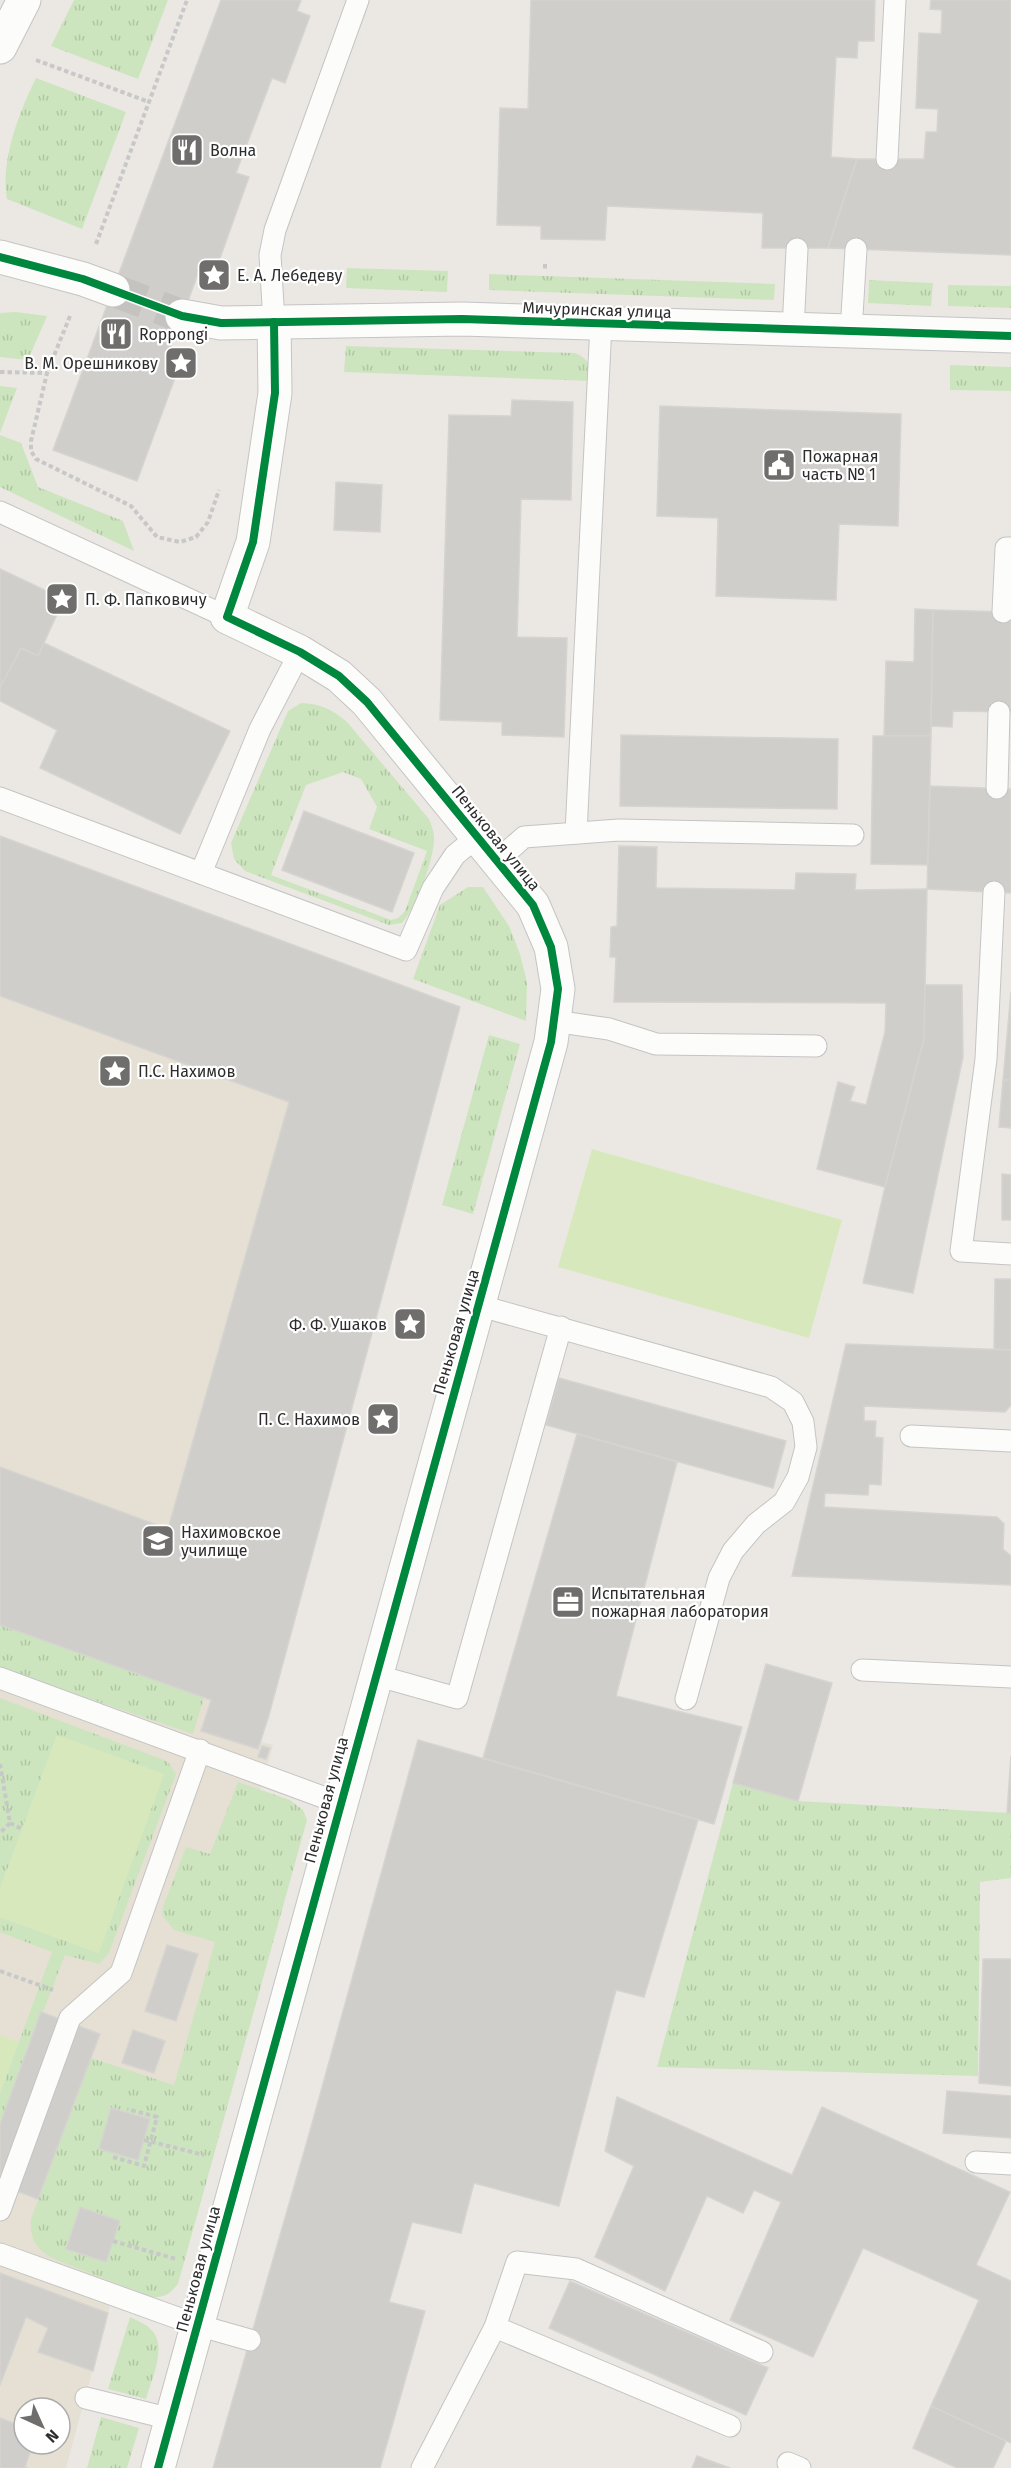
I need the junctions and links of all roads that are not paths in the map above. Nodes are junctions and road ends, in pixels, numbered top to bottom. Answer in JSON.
{"nodes":[{"id":1,"x":24,"y":0,"type":"edge"},
{"id":2,"x":358,"y":0,"type":"edge"},
{"id":3,"x":895,"y":0,"type":"edge"},
{"id":4,"x":0,"y":47,"type":"edge"},
{"id":5,"x":887,"y":159,"type":"dead end"},
{"id":6,"x":796,"y":249,"type":"dead end"},
{"id":7,"x":856,"y":249,"type":"dead end"},
{"id":8,"x":0,"y":257,"type":"edge"},
{"id":9,"x":778,"y":261,"type":"dead end"},
{"id":10,"x":795,"y":280,"type":"junction"},
{"id":11,"x":113,"y":290,"type":"tunnel mouth"},
{"id":12,"x":182,"y":316,"type":"tunnel mouth"},
{"id":13,"x":274,"y":322,"type":"junction"},
{"id":14,"x":601,"y":324,"type":"junction"},
{"id":15,"x":793,"y":330,"type":"junction"},
{"id":16,"x":851,"y":332,"type":"junction"},
{"id":17,"x":1011,"y":336,"type":"edge"},
{"id":18,"x":0,"y":512,"type":"edge"},
{"id":19,"x":1011,"y":548,"type":"edge"},
{"id":20,"x":1003,"y":612,"type":"dead end"},
{"id":21,"x":227,"y":617,"type":"junction"},
{"id":22,"x":300,"y":652,"type":"junction"},
{"id":23,"x":999,"y":712,"type":"dead end"},
{"id":24,"x":997,"y":788,"type":"dead end"},
{"id":25,"x":0,"y":798,"type":"edge"},
{"id":26,"x":576,"y":833,"type":"junction"},
{"id":27,"x":853,"y":835,"type":"dead end"},
{"id":28,"x":488,"y":848,"type":"junction"},
{"id":29,"x":201,"y":873,"type":"junction"},
{"id":30,"x":999,"y":906,"type":"edge"},
{"id":31,"x":554,"y":1021,"type":"junction"},
{"id":32,"x":816,"y":1046,"type":"dead end"},
{"id":33,"x":1011,"y":1254,"type":"edge"},
{"id":34,"x":477,"y":1305,"type":"junction"},
{"id":35,"x":561,"y":1327,"type":"junction"},
{"id":36,"x":911,"y":1436,"type":"dead end"},
{"id":37,"x":1011,"y":1441,"type":"edge"},
{"id":38,"x":862,"y":1670,"type":"dead end"},
{"id":39,"x":375,"y":1675,"type":"junction"},
{"id":40,"x":1011,"y":1677,"type":"edge"},
{"id":41,"x":0,"y":1678,"type":"edge"},
{"id":42,"x":686,"y":1700,"type":"dead end"},
{"id":43,"x":200,"y":1750,"type":"junction"},
{"id":44,"x":339,"y":1803,"type":"junction"},
{"id":45,"x":976,"y":2162,"type":"dead end"},
{"id":46,"x":1011,"y":2164,"type":"edge"},
{"id":47,"x":0,"y":2210,"type":"edge"},
{"id":48,"x":0,"y":2254,"type":"edge"},
{"id":49,"x":197,"y":2325,"type":"junction"},
{"id":50,"x":495,"y":2327,"type":"junction"},
{"id":51,"x":250,"y":2340,"type":"dead end"},
{"id":52,"x":762,"y":2352,"type":"dead end"},
{"id":53,"x":86,"y":2398,"type":"dead end"},
{"id":54,"x":171,"y":2419,"type":"junction"},
{"id":55,"x":730,"y":2426,"type":"dead end"},
{"id":56,"x":158,"y":2468,"type":"edge"},
{"id":57,"x":422,"y":2468,"type":"edge"}],
"edges":[{"from":1,"to":4,"type":"street"},
{"from":2,"to":13,"type":"lane"},
{"from":3,"to":5,"type":"lane"},
{"from":6,"to":10,"type":"lane"},
{"from":7,"to":16,"type":"lane"},
{"from":8,"to":11,"type":"street"},
{"from":9,"to":10,"type":"lane"},
{"from":10,"to":15,"type":"lane"},
{"from":12,"to":13,"type":"street","name":"Мичуринская улица"},
{"from":13,"to":14,"type":"street","name":"Мичуринская улица"},
{"from":13,"to":21,"type":"street"},
{"from":14,"to":15,"type":"street","name":"Мичуринская улица"},
{"from":14,"to":26,"type":"lane"},
{"from":15,"to":16,"type":"street","name":"Мичуринская улица"},
{"from":16,"to":17,"type":"street","name":"Мичуринская улица"},
{"from":18,"to":21,"type":"lane"},
{"from":19,"to":20,"type":"lane"},
{"from":21,"to":22,"type":"street","name":"Пеньковая улица"},
{"from":22,"to":28,"type":"street","name":"Пеньковая улица"},
{"from":22,"to":29,"type":"lane"},
{"from":23,"to":24,"type":"lane"},
{"from":25,"to":29,"type":"lane"},
{"from":26,"to":27,"type":"lane"},
{"from":26,"to":28,"type":"lane"},
{"from":28,"to":29,"type":"lane"},
{"from":28,"to":31,"type":"street","name":"Пеньковая улица"},
{"from":30,"to":33,"type":"lane"},
{"from":31,"to":32,"type":"lane"},
{"from":31,"to":34,"type":"street","name":"Пеньковая улица"},
{"from":34,"to":35,"type":"lane"},
{"from":34,"to":39,"type":"street","name":"Пеньковая улица"},
{"from":35,"to":39,"type":"lane"},
{"from":35,"to":42,"type":"lane"},
{"from":36,"to":37,"type":"lane"},
{"from":38,"to":40,"type":"lane"},
{"from":39,"to":44,"type":"street","name":"Пеньковая улица"},
{"from":41,"to":43,"type":"lane"},
{"from":43,"to":44,"type":"lane"},
{"from":43,"to":47,"type":"lane"},
{"from":44,"to":49,"type":"street","name":"Пеньковая улица"},
{"from":45,"to":46,"type":"lane"},
{"from":48,"to":49,"type":"lane"},
{"from":49,"to":51,"type":"lane"},
{"from":49,"to":54,"type":"street","name":"Пеньковая улица"},
{"from":50,"to":52,"type":"lane"},
{"from":50,"to":55,"type":"lane"},
{"from":50,"to":57,"type":"lane"},
{"from":53,"to":54,"type":"lane"},
{"from":54,"to":56,"type":"street","name":"Пеньковая улица"}]}
